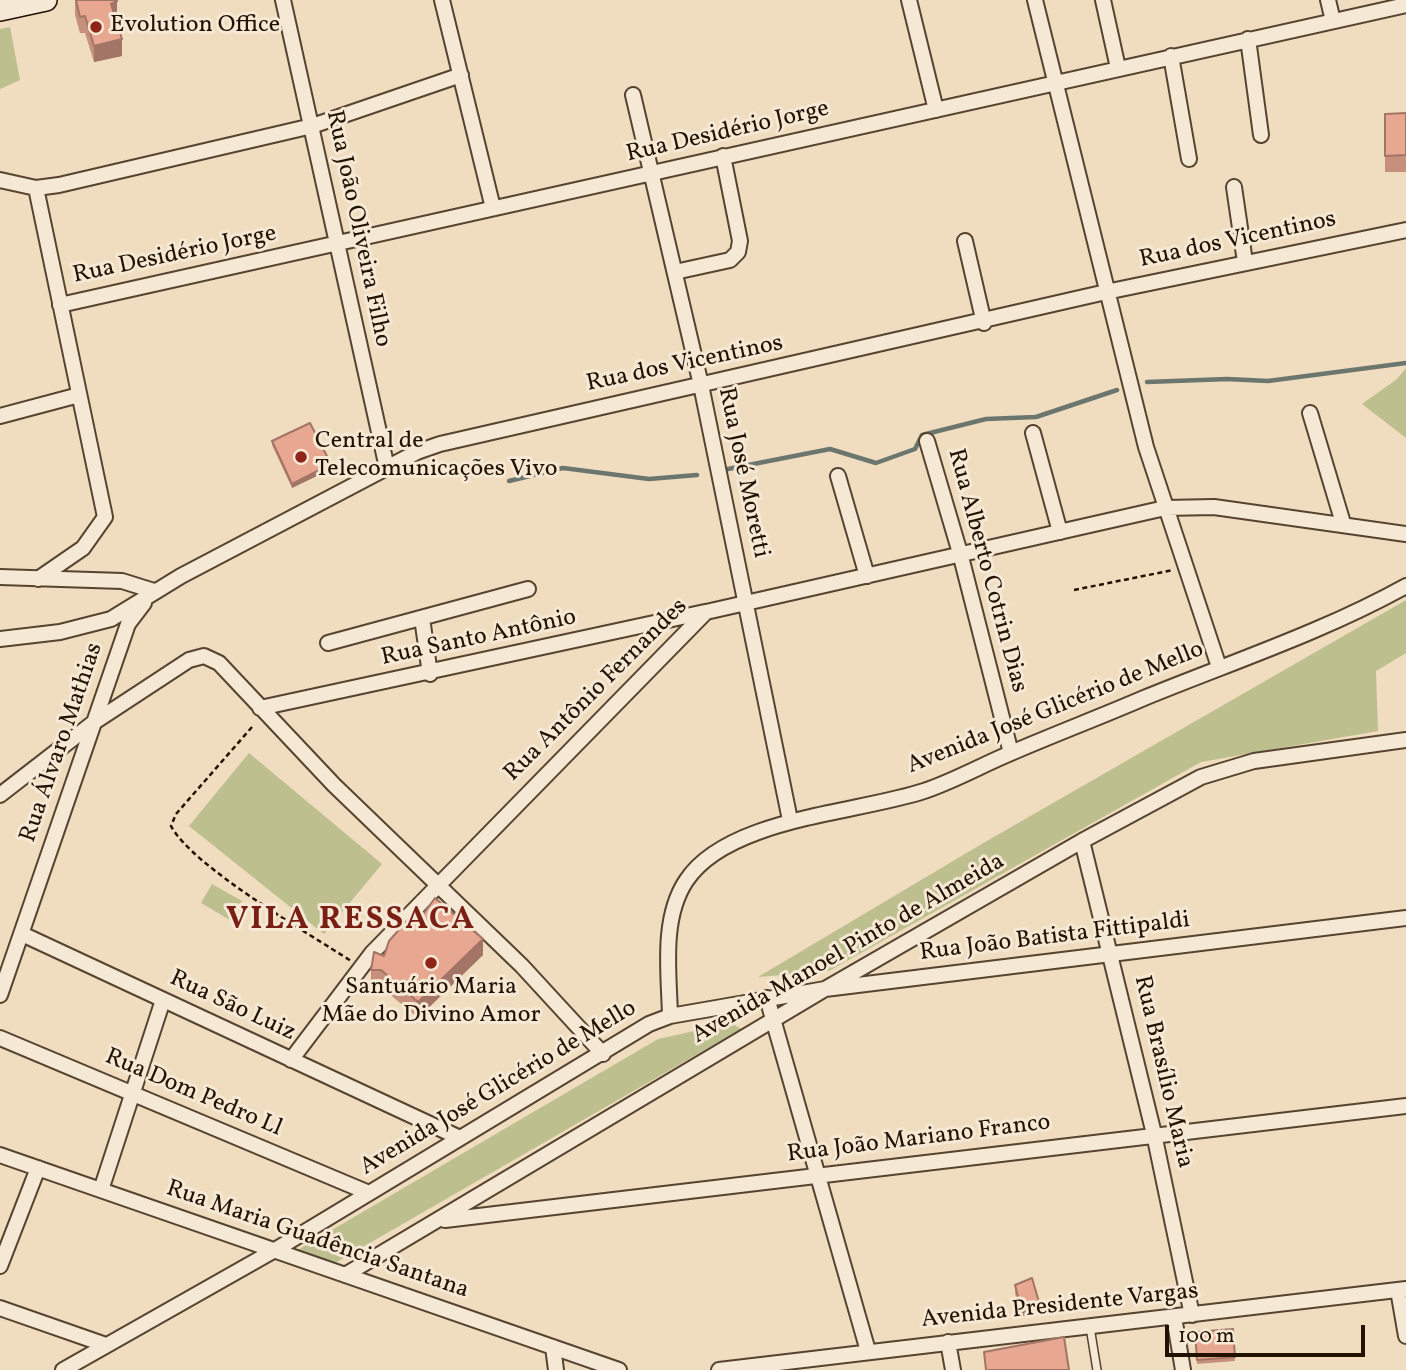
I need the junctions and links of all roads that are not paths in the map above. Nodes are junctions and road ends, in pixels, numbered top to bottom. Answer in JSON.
{"nodes":[{"id":1,"x":46,"y":0,"type":"edge"},
{"id":2,"x":283,"y":0,"type":"edge"},
{"id":3,"x":442,"y":0,"type":"edge"},
{"id":4,"x":908,"y":0,"type":"edge"},
{"id":5,"x":1035,"y":0,"type":"edge"},
{"id":6,"x":1102,"y":0,"type":"edge"},
{"id":7,"x":1328,"y":0,"type":"edge"},
{"id":8,"x":1406,"y":5,"type":"edge"},
{"id":9,"x":0,"y":10,"type":"edge"},
{"id":10,"x":1333,"y":21,"type":"junction"},
{"id":11,"x":1248,"y":39,"type":"junction"},
{"id":12,"x":1171,"y":56,"type":"junction"},
{"id":13,"x":1118,"y":68,"type":"junction"},
{"id":14,"x":461,"y":75,"type":"junction"},
{"id":15,"x":1054,"y":82,"type":"junction"},
{"id":16,"x":633,"y":95,"type":"dead end"},
{"id":17,"x":936,"y":110,"type":"junction"},
{"id":18,"x":312,"y":126,"type":"junction"},
{"id":19,"x":1261,"y":135,"type":"dead end"},
{"id":20,"x":723,"y":156,"type":"junction"},
{"id":21,"x":1189,"y":159,"type":"dead end"},
{"id":22,"x":652,"y":173,"type":"junction"},
{"id":23,"x":0,"y":180,"type":"edge"},
{"id":24,"x":1234,"y":187,"type":"dead end"},
{"id":25,"x":36,"y":188,"type":"junction"},
{"id":26,"x":493,"y":208,"type":"junction"},
{"id":27,"x":1406,"y":230,"type":"edge"},
{"id":28,"x":965,"y":241,"type":"dead end"},
{"id":29,"x":338,"y":244,"type":"junction"},
{"id":30,"x":1245,"y":262,"type":"junction"},
{"id":31,"x":675,"y":272,"type":"junction"},
{"id":32,"x":1106,"y":292,"type":"junction"},
{"id":33,"x":60,"y":305,"type":"junction"},
{"id":34,"x":984,"y":323,"type":"junction"},
{"id":35,"x":701,"y":385,"type":"junction"},
{"id":36,"x":79,"y":395,"type":"junction"},
{"id":37,"x":1310,"y":413,"type":"dead end"},
{"id":38,"x":0,"y":416,"type":"edge"},
{"id":39,"x":1033,"y":433,"type":"dead end"},
{"id":40,"x":927,"y":441,"type":"dead end"},
{"id":41,"x":387,"y":468,"type":"junction"},
{"id":42,"x":838,"y":477,"type":"dead end"},
{"id":43,"x":1166,"y":508,"type":"junction"},
{"id":44,"x":1343,"y":523,"type":"junction"},
{"id":45,"x":1060,"y":532,"type":"junction"},
{"id":46,"x":1406,"y":534,"type":"edge"},
{"id":47,"x":960,"y":554,"type":"junction"},
{"id":48,"x":867,"y":576,"type":"junction"},
{"id":49,"x":0,"y":577,"type":"edge"},
{"id":50,"x":37,"y":579,"type":"junction"},
{"id":51,"x":1406,"y":586,"type":"edge"},
{"id":52,"x":528,"y":589,"type":"dead end"},
{"id":53,"x":154,"y":592,"type":"junction"},
{"id":54,"x":746,"y":602,"type":"junction"},
{"id":55,"x":706,"y":612,"type":"junction"},
{"id":56,"x":422,"y":618,"type":"junction"},
{"id":57,"x":0,"y":639,"type":"edge"},
{"id":58,"x":328,"y":643,"type":"dead end"},
{"id":59,"x":1219,"y":667,"type":"junction"},
{"id":60,"x":430,"y":674,"type":"junction"},
{"id":61,"x":260,"y":708,"type":"junction"},
{"id":62,"x":93,"y":723,"type":"junction"},
{"id":63,"x":1406,"y":740,"type":"edge"},
{"id":64,"x":1011,"y":753,"type":"junction"},
{"id":65,"x":0,"y":795,"type":"edge"},
{"id":66,"x":790,"y":820,"type":"junction"},
{"id":67,"x":1082,"y":841,"type":"junction"},
{"id":68,"x":438,"y":885,"type":"junction"},
{"id":69,"x":1406,"y":918,"type":"edge"},
{"id":70,"x":22,"y":934,"type":"junction"},
{"id":71,"x":1111,"y":955,"type":"junction"},
{"id":72,"x":825,"y":989,"type":"junction"},
{"id":73,"x":0,"y":995,"type":"edge"},
{"id":74,"x":767,"y":998,"type":"junction"},
{"id":75,"x":163,"y":1000,"type":"junction"},
{"id":76,"x":670,"y":1016,"type":"junction"},
{"id":77,"x":772,"y":1020,"type":"junction"},
{"id":78,"x":0,"y":1038,"type":"edge"},
{"id":79,"x":603,"y":1054,"type":"junction"},
{"id":80,"x":291,"y":1060,"type":"junction"},
{"id":81,"x":134,"y":1094,"type":"junction"},
{"id":82,"x":1406,"y":1105,"type":"edge"},
{"id":83,"x":1154,"y":1134,"type":"junction"},
{"id":84,"x":460,"y":1138,"type":"junction"},
{"id":85,"x":0,"y":1155,"type":"edge"},
{"id":86,"x":38,"y":1168,"type":"junction"},
{"id":87,"x":818,"y":1176,"type":"junction"},
{"id":88,"x":102,"y":1190,"type":"junction"},
{"id":89,"x":369,"y":1193,"type":"junction"},
{"id":90,"x":438,"y":1221,"type":"junction"},
{"id":91,"x":275,"y":1250,"type":"junction"},
{"id":92,"x":0,"y":1266,"type":"edge"},
{"id":93,"x":345,"y":1275,"type":"junction"},
{"id":94,"x":1402,"y":1289,"type":"edge"},
{"id":95,"x":0,"y":1308,"type":"edge"},
{"id":96,"x":1192,"y":1315,"type":"junction"},
{"id":97,"x":1174,"y":1317,"type":"junction"},
{"id":98,"x":1090,"y":1327,"type":"junction"},
{"id":99,"x":1406,"y":1336,"type":"edge"},
{"id":100,"x":948,"y":1342,"type":"junction"},
{"id":101,"x":106,"y":1345,"type":"junction"},
{"id":102,"x":553,"y":1347,"type":"junction"},
{"id":103,"x":868,"y":1351,"type":"junction"},
{"id":104,"x":63,"y":1370,"type":"edge"},
{"id":105,"x":556,"y":1370,"type":"edge"},
{"id":106,"x":619,"y":1370,"type":"edge"},
{"id":107,"x":719,"y":1370,"type":"edge"},
{"id":108,"x":953,"y":1370,"type":"edge"},
{"id":109,"x":1097,"y":1370,"type":"edge"},
{"id":110,"x":1183,"y":1370,"type":"edge"}],
"edges":[{"from":1,"to":9,"type":"main road"},
{"from":2,"to":18,"type":"street","name":"Rua João Oliveira Filho"},
{"from":3,"to":14,"type":"street"},
{"from":4,"to":17,"type":"street"},
{"from":5,"to":15,"type":"street"},
{"from":6,"to":13,"type":"street"},
{"from":7,"to":10,"type":"street"},
{"from":8,"to":10,"type":"street","name":"Rua Desidério Jorge"},
{"from":10,"to":11,"type":"street","name":"Rua Desidério Jorge"},
{"from":11,"to":12,"type":"street","name":"Rua Desidério Jorge"},
{"from":11,"to":19,"type":"street"},
{"from":12,"to":13,"type":"street","name":"Rua Desidério Jorge"},
{"from":12,"to":21,"type":"street"},
{"from":13,"to":15,"type":"street","name":"Rua Desidério Jorge"},
{"from":14,"to":18,"type":"street"},
{"from":14,"to":26,"type":"street"},
{"from":15,"to":17,"type":"street","name":"Rua Desidério Jorge"},
{"from":15,"to":32,"type":"street"},
{"from":16,"to":22,"type":"street","name":"Rua José Moretti"},
{"from":17,"to":20,"type":"street","name":"Rua Desidério Jorge"},
{"from":18,"to":25,"type":"street"},
{"from":18,"to":29,"type":"street","name":"Rua João Oliveira Filho"},
{"from":20,"to":22,"type":"street","name":"Rua Desidério Jorge"},
{"from":20,"to":31,"type":"street"},
{"from":22,"to":26,"type":"street","name":"Rua Desidério Jorge"},
{"from":22,"to":31,"type":"street","name":"Rua José Moretti"},
{"from":23,"to":25,"type":"street"},
{"from":24,"to":30,"type":"street"},
{"from":25,"to":33,"type":"street"},
{"from":26,"to":29,"type":"street","name":"Rua Desidério Jorge"},
{"from":27,"to":30,"type":"street","name":"Rua dos Vicentinos"},
{"from":28,"to":34,"type":"street"},
{"from":29,"to":33,"type":"street","name":"Rua Desidério Jorge"},
{"from":29,"to":41,"type":"street","name":"Rua João Oliveira Filho"},
{"from":30,"to":32,"type":"street","name":"Rua dos Vicentinos"},
{"from":31,"to":35,"type":"street","name":"Rua José Moretti"},
{"from":32,"to":34,"type":"street","name":"Rua dos Vicentinos"},
{"from":32,"to":43,"type":"street"},
{"from":33,"to":36,"type":"street"},
{"from":34,"to":35,"type":"street","name":"Rua dos Vicentinos"},
{"from":35,"to":41,"type":"street","name":"Rua dos Vicentinos"},
{"from":35,"to":54,"type":"street","name":"Rua José Moretti"},
{"from":36,"to":38,"type":"street"},
{"from":36,"to":50,"type":"street"},
{"from":37,"to":44,"type":"street"},
{"from":39,"to":45,"type":"street"},
{"from":40,"to":47,"type":"street","name":"Rua Alberto Cotrin Dias"},
{"from":41,"to":53,"type":"street","name":"Rua dos Vicentinos"},
{"from":42,"to":48,"type":"street"},
{"from":43,"to":44,"type":"street","name":"Rua Antônio Fernandes"},
{"from":43,"to":45,"type":"street","name":"Rua Antônio Fernandes"},
{"from":43,"to":59,"type":"street"},
{"from":44,"to":46,"type":"street","name":"Rua Antônio Fernandes"},
{"from":45,"to":47,"type":"street","name":"Rua Antônio Fernandes"},
{"from":47,"to":48,"type":"street","name":"Rua Antônio Fernandes"},
{"from":47,"to":64,"type":"street","name":"Rua Alberto Cotrin Dias"},
{"from":48,"to":54,"type":"street","name":"Rua Antônio Fernandes"},
{"from":49,"to":50,"type":"street"},
{"from":50,"to":53,"type":"street"},
{"from":51,"to":59,"type":"street","name":"Avenida José Glicério de Mello"},
{"from":52,"to":56,"type":"street"},
{"from":53,"to":57,"type":"street","name":"Rua dos Vicentinos"},
{"from":53,"to":62,"type":"street","name":"Rua Álvaro Mathias"},
{"from":54,"to":55,"type":"street","name":"Rua Antônio Fernandes"},
{"from":54,"to":66,"type":"street","name":"Rua José Moretti"},
{"from":55,"to":60,"type":"street","name":"Rua Santo Antônio"},
{"from":55,"to":68,"type":"street","name":"Rua Antônio Fernandes"},
{"from":56,"to":58,"type":"street"},
{"from":56,"to":60,"type":"street"},
{"from":59,"to":64,"type":"street","name":"Avenida José Glicério de Mello"},
{"from":60,"to":61,"type":"street","name":"Rua Santo Antônio"},
{"from":61,"to":62,"type":"street"},
{"from":61,"to":68,"type":"street"},
{"from":62,"to":65,"type":"street"},
{"from":62,"to":70,"type":"street","name":"Rua Álvaro Mathias"},
{"from":63,"to":67,"type":"street","name":"Avenida Manoel Pinto de Almeida"},
{"from":64,"to":66,"type":"street","name":"Avenida José Glicério de Mello"},
{"from":66,"to":76,"type":"street","name":"Avenida José Glicério de Mello"},
{"from":67,"to":71,"type":"street","name":"Rua Brasílio Maria"},
{"from":67,"to":72,"type":"street","name":"Avenida Manoel Pinto de Almeida"},
{"from":68,"to":79,"type":"street"},
{"from":68,"to":80,"type":"street","name":"Rua Antônio Fernandes"},
{"from":69,"to":71,"type":"street","name":"Rua João Batista Fittipaldi"},
{"from":70,"to":73,"type":"street","name":"Rua Álvaro Mathias"},
{"from":70,"to":75,"type":"street","name":"Rua São Luiz"},
{"from":71,"to":72,"type":"street","name":"Rua João Batista Fittipaldi"},
{"from":71,"to":83,"type":"street","name":"Rua Brasílio Maria"},
{"from":72,"to":74,"type":"street","name":"Rua João Batista Fittipaldi"},
{"from":72,"to":77,"type":"street","name":"Avenida Manoel Pinto de Almeida"},
{"from":74,"to":76,"type":"street","name":"Rua João Batista Fittipaldi"},
{"from":74,"to":77,"type":"street"},
{"from":75,"to":80,"type":"street","name":"Rua São Luiz"},
{"from":75,"to":81,"type":"street"},
{"from":76,"to":79,"type":"street","name":"Avenida José Glicério de Mello"},
{"from":77,"to":87,"type":"street"},
{"from":77,"to":90,"type":"street","name":"Avenida Manoel Pinto de Almeida"},
{"from":78,"to":81,"type":"street","name":"Rua Dom Pedro Ll"},
{"from":79,"to":84,"type":"street","name":"Avenida José Glicério de Mello"},
{"from":80,"to":84,"type":"street","name":"Rua São Luiz"},
{"from":81,"to":88,"type":"street"},
{"from":81,"to":89,"type":"street","name":"Rua Dom Pedro Ll"},
{"from":82,"to":83,"type":"street","name":"Rua João Mariano Franco"},
{"from":83,"to":87,"type":"street","name":"Rua João Mariano Franco"},
{"from":83,"to":96,"type":"street","name":"Rua Brasílio Maria"},
{"from":84,"to":89,"type":"street","name":"Avenida José Glicério de Mello"},
{"from":85,"to":86,"type":"street","name":"Rua Maria Guadência Santana"},
{"from":86,"to":88,"type":"street","name":"Rua Maria Guadência Santana"},
{"from":86,"to":92,"type":"street"},
{"from":87,"to":90,"type":"street","name":"Rua João Mariano Franco"},
{"from":87,"to":103,"type":"street"},
{"from":88,"to":91,"type":"street","name":"Rua Maria Guadência Santana"},
{"from":89,"to":91,"type":"street","name":"Avenida José Glicério de Mello"},
{"from":90,"to":93,"type":"street","name":"Avenida Manoel Pinto de Almeida"},
{"from":91,"to":93,"type":"street","name":"Rua Maria Guadência Santana"},
{"from":91,"to":101,"type":"street","name":"Avenida José Glicério de Mello"},
{"from":93,"to":102,"type":"street","name":"Rua Maria Guadência Santana"},
{"from":94,"to":96,"type":"street","name":"Avenida Presidente Vargas"},
{"from":94,"to":99,"type":"street"},
{"from":95,"to":101,"type":"street"},
{"from":96,"to":97,"type":"street","name":"Avenida Presidente Vargas"},
{"from":97,"to":98,"type":"street","name":"Avenida Presidente Vargas"},
{"from":97,"to":110,"type":"street"},
{"from":98,"to":100,"type":"street","name":"Avenida Presidente Vargas"},
{"from":98,"to":109,"type":"lane"},
{"from":100,"to":103,"type":"street","name":"Avenida Presidente Vargas"},
{"from":100,"to":108,"type":"street"},
{"from":101,"to":104,"type":"street","name":"Avenida José Glicério de Mello"},
{"from":102,"to":105,"type":"street"},
{"from":102,"to":106,"type":"street","name":"Rua Maria Guadência Santana"},
{"from":103,"to":107,"type":"street","name":"Avenida Presidente Vargas"}]}
